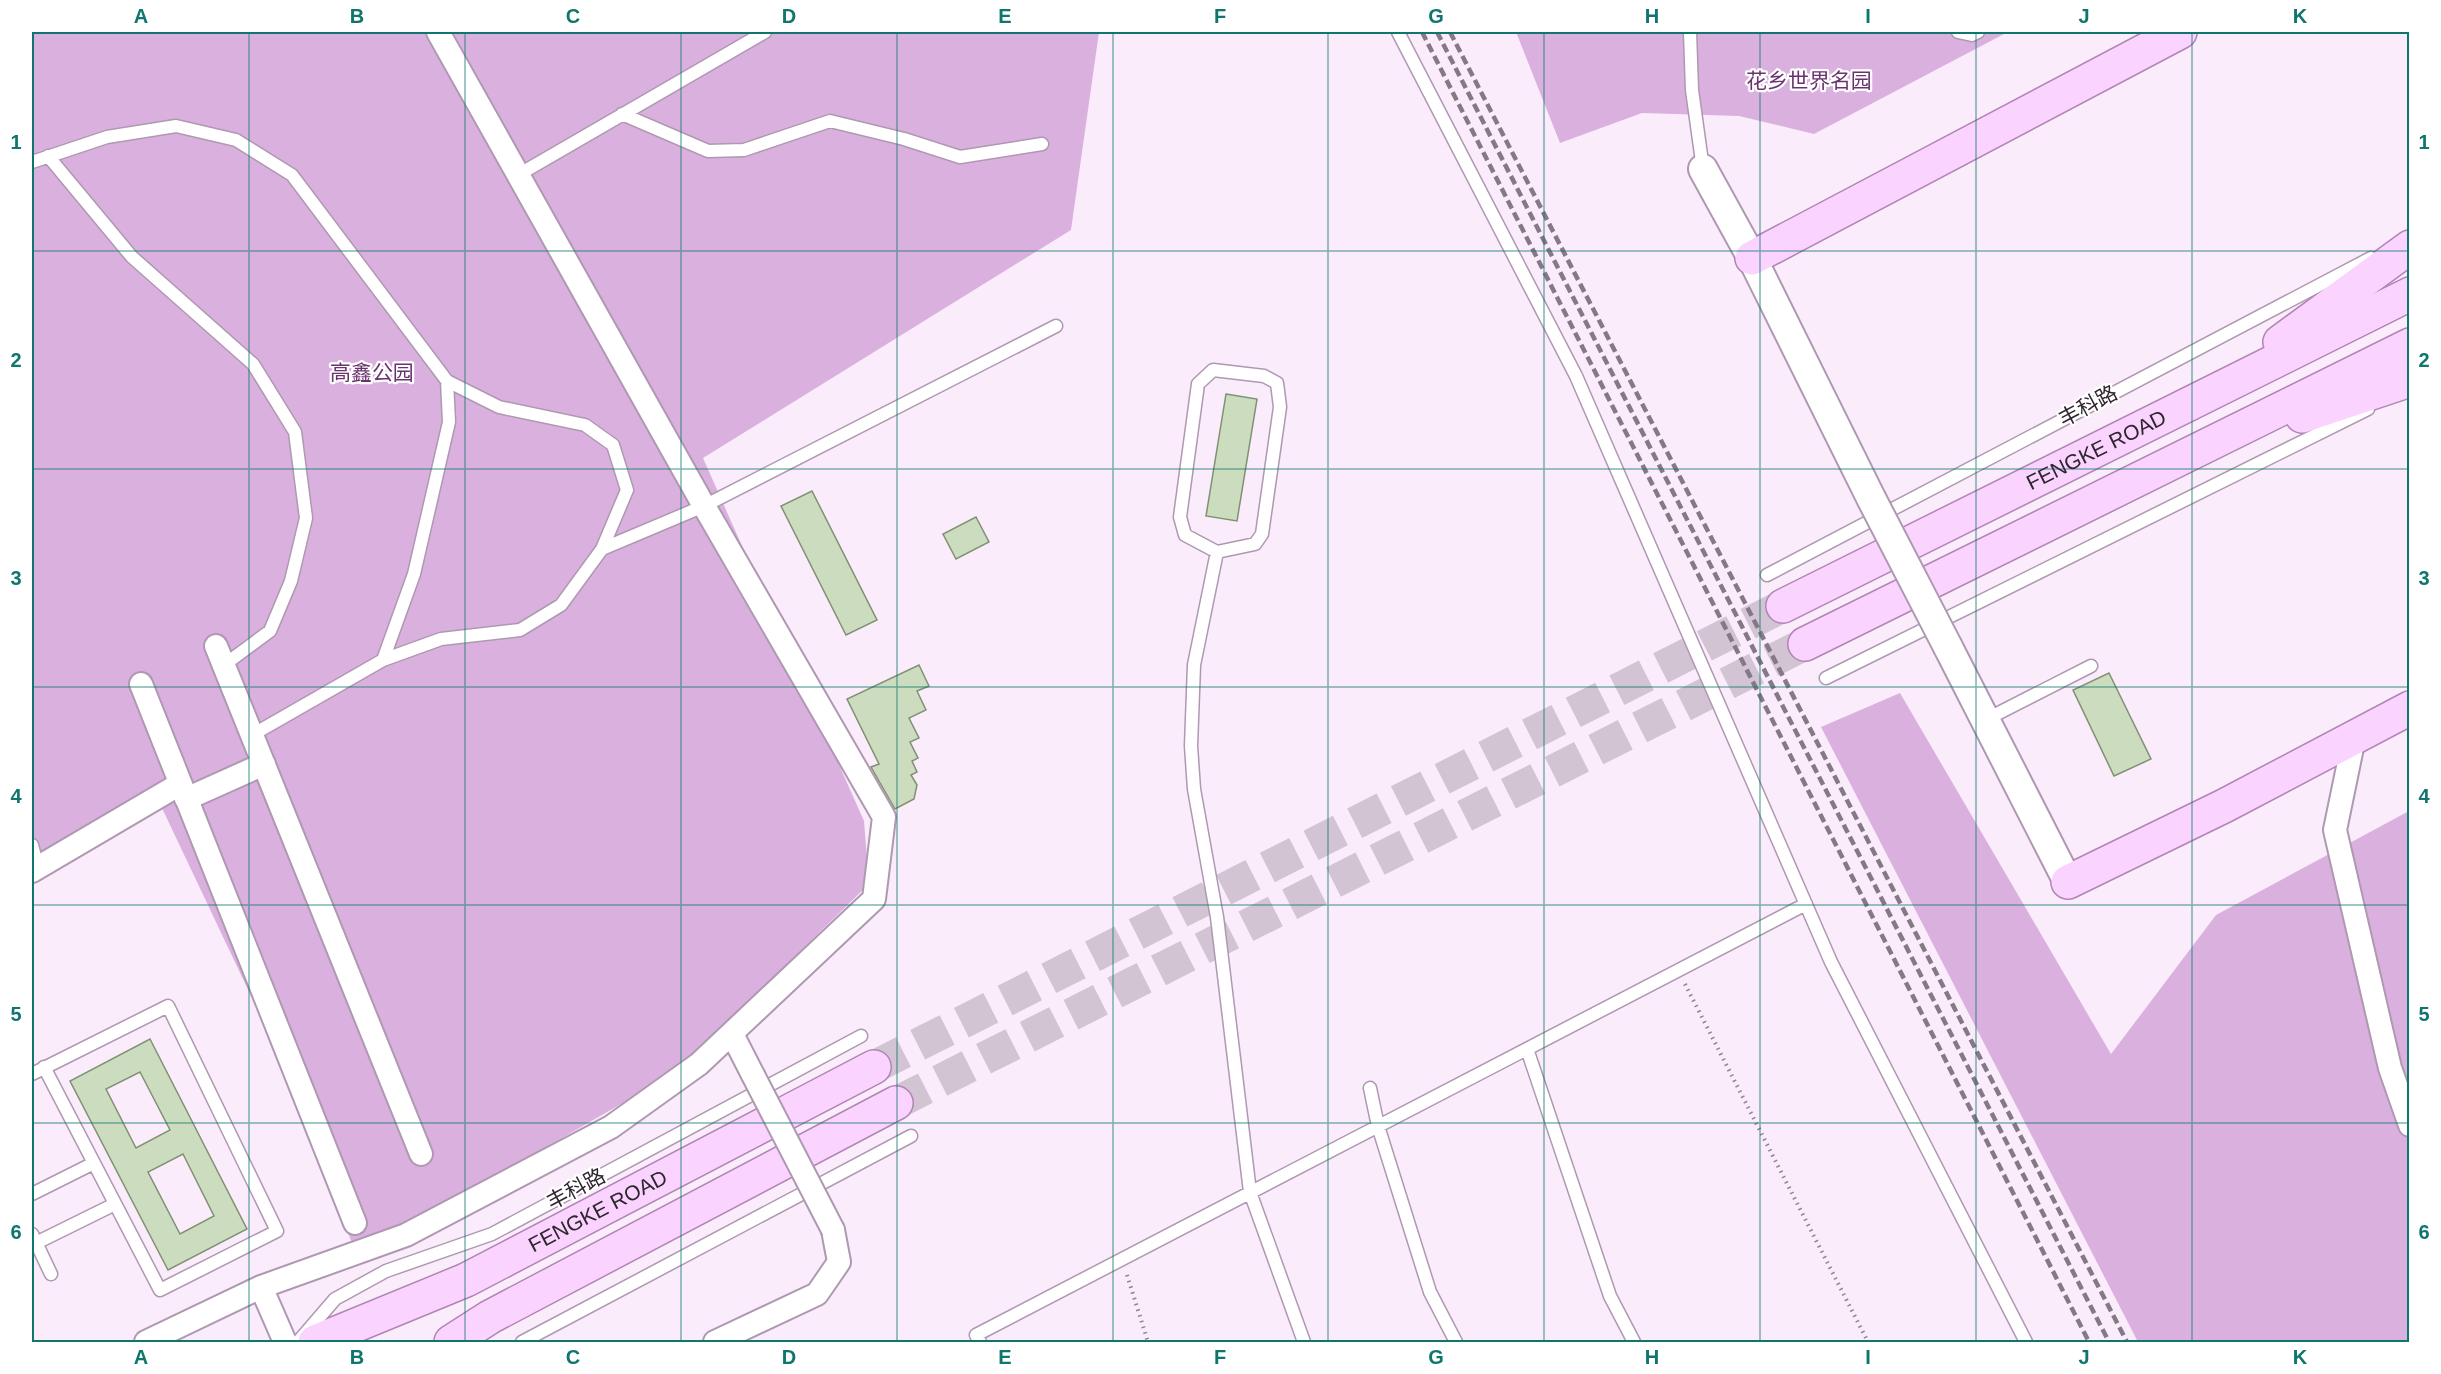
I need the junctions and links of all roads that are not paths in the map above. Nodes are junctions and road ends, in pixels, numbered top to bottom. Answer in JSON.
{"nodes":[{"id":1,"x":438,"y":32,"type":"edge"},
{"id":2,"x":765,"y":32,"type":"edge"},
{"id":3,"x":1398,"y":32,"type":"edge"},
{"id":4,"x":1691,"y":32,"type":"edge"},
{"id":5,"x":1958,"y":32,"type":"edge"},
{"id":6,"x":1978,"y":32,"type":"edge"},
{"id":7,"x":2180,"y":32,"type":"edge"},
{"id":8,"x":622,"y":114,"type":"junction"},
{"id":9,"x":1042,"y":144,"type":"dead end"},
{"id":10,"x":48,"y":156,"type":"junction"},
{"id":11,"x":32,"y":162,"type":"edge"},
{"id":12,"x":1703,"y":169,"type":"joint"},
{"id":13,"x":518,"y":175,"type":"junction"},
{"id":14,"x":2409,"y":238,"type":"edge"},
{"id":15,"x":2409,"y":247,"type":"edge"},
{"id":16,"x":1752,"y":258,"type":"junction"},
{"id":17,"x":2409,"y":294,"type":"edge"},
{"id":18,"x":1056,"y":326,"type":"dead end"},
{"id":19,"x":2409,"y":345,"type":"edge"},
{"id":20,"x":2409,"y":380,"type":"edge"},
{"id":21,"x":447,"y":381,"type":"junction"},
{"id":22,"x":2409,"y":389,"type":"edge"},
{"id":23,"x":2205,"y":397,"type":"junction"},
{"id":24,"x":2217,"y":440,"type":"junction"},
{"id":25,"x":704,"y":506,"type":"junction"},
{"id":26,"x":602,"y":549,"type":"junction"},
{"id":27,"x":1216,"y":552,"type":"junction"},
{"id":28,"x":1767,"y":575,"type":"dead end"},
{"id":29,"x":1784,"y":606,"type":"tunnel mouth"},
{"id":30,"x":1805,"y":644,"type":"tunnel mouth"},
{"id":31,"x":220,"y":655,"type":"joint"},
{"id":32,"x":383,"y":660,"type":"junction"},
{"id":33,"x":2091,"y":666,"type":"dead end"},
{"id":34,"x":1826,"y":678,"type":"dead end"},
{"id":35,"x":141,"y":684,"type":"dead end"},
{"id":36,"x":2409,"y":708,"type":"edge"},
{"id":37,"x":1985,"y":720,"type":"junction"},
{"id":38,"x":252,"y":735,"type":"junction"},
{"id":39,"x":2354,"y":738,"type":"junction"},
{"id":40,"x":264,"y":764,"type":"junction"},
{"id":41,"x":183,"y":792,"type":"junction"},
{"id":42,"x":32,"y":845,"type":"edge"},
{"id":43,"x":34,"y":870,"type":"edge"},
{"id":44,"x":2068,"y":882,"type":"joint"},
{"id":45,"x":1806,"y":904,"type":"junction"},
{"id":46,"x":732,"y":1034,"type":"junction"},
{"id":47,"x":861,"y":1036,"type":"dead end"},
{"id":48,"x":1527,"y":1049,"type":"junction"},
{"id":49,"x":44,"y":1067,"type":"junction"},
{"id":50,"x":874,"y":1067,"type":"tunnel mouth"},
{"id":51,"x":32,"y":1074,"type":"edge"},
{"id":52,"x":1370,"y":1088,"type":"dead end"},
{"id":53,"x":896,"y":1103,"type":"tunnel mouth"},
{"id":54,"x":2409,"y":1125,"type":"edge"},
{"id":55,"x":1378,"y":1126,"type":"junction"},
{"id":56,"x":911,"y":1136,"type":"dead end"},
{"id":57,"x":421,"y":1154,"type":"dead end"},
{"id":58,"x":94,"y":1163,"type":"junction"},
{"id":59,"x":1250,"y":1192,"type":"junction"},
{"id":60,"x":32,"y":1194,"type":"edge"},
{"id":61,"x":115,"y":1204,"type":"junction"},
{"id":62,"x":355,"y":1223,"type":"dead end"},
{"id":63,"x":34,"y":1239,"type":"edge"},
{"id":64,"x":51,"y":1274,"type":"dead end"},
{"id":65,"x":261,"y":1287,"type":"junction"},
{"id":66,"x":146,"y":1342,"type":"edge"},
{"id":67,"x":285,"y":1342,"type":"edge"},
{"id":68,"x":298,"y":1342,"type":"edge"},
{"id":69,"x":315,"y":1342,"type":"edge"},
{"id":70,"x":451,"y":1342,"type":"edge"},
{"id":71,"x":522,"y":1342,"type":"edge"},
{"id":72,"x":715,"y":1342,"type":"edge"},
{"id":73,"x":980,"y":1342,"type":"edge"},
{"id":74,"x":1304,"y":1342,"type":"edge"},
{"id":75,"x":1456,"y":1342,"type":"edge"},
{"id":76,"x":1634,"y":1342,"type":"edge"},
{"id":77,"x":2026,"y":1342,"type":"edge"}],
"edges":[{"from":1,"to":13,"type":"street"},
{"from":2,"to":8,"type":"lane"},
{"from":3,"to":45,"type":"lane"},
{"from":4,"to":12,"type":"lane"},
{"from":5,"to":6,"type":"lane"},
{"from":7,"to":16,"type":"main road"},
{"from":8,"to":9,"type":"lane"},
{"from":8,"to":13,"type":"lane"},
{"from":10,"to":11,"type":"lane"},
{"from":10,"to":21,"type":"lane"},
{"from":10,"to":31,"type":"lane"},
{"from":12,"to":16,"type":"street"},
{"from":13,"to":25,"type":"street"},
{"from":14,"to":28,"type":"lane","name":"丰科路"},
{"from":15,"to":23,"type":"main road"},
{"from":16,"to":37,"type":"street","bridge":true},
{"from":17,"to":23,"type":"main road","name":"FENGKE ROAD"},
{"from":18,"to":25,"type":"lane"},
{"from":19,"to":24,"type":"main road","name":"FENGKE ROAD"},
{"from":20,"to":24,"type":"main road"},
{"from":21,"to":26,"type":"lane"},
{"from":21,"to":32,"type":"lane"},
{"from":22,"to":34,"type":"lane"},
{"from":23,"to":29,"type":"main road","name":"FENGKE ROAD"},
{"from":24,"to":30,"type":"main road","name":"FENGKE ROAD"},
{"from":25,"to":26,"type":"lane"},
{"from":25,"to":46,"type":"street"},
{"from":26,"to":32,"type":"lane"},
{"from":27,"to":27,"type":"lane"},
{"from":27,"to":59,"type":"lane"},
{"from":31,"to":38,"type":"street"},
{"from":32,"to":38,"type":"lane"},
{"from":33,"to":37,"type":"lane"},
{"from":35,"to":41,"type":"street"},
{"from":36,"to":39,"type":"main road"},
{"from":37,"to":44,"type":"street"},
{"from":38,"to":40,"type":"street"},
{"from":39,"to":44,"type":"main road"},
{"from":39,"to":54,"type":"street"},
{"from":40,"to":41,"type":"street"},
{"from":40,"to":57,"type":"street"},
{"from":41,"to":43,"type":"street"},
{"from":41,"to":62,"type":"street"},
{"from":42,"to":43,"type":"lane"},
{"from":45,"to":48,"type":"lane"},
{"from":45,"to":77,"type":"lane"},
{"from":46,"to":65,"type":"street"},
{"from":46,"to":72,"type":"street","bridge":true},
{"from":47,"to":68,"type":"lane","name":"丰科路"},
{"from":48,"to":55,"type":"lane"},
{"from":48,"to":76,"type":"lane"},
{"from":49,"to":51,"type":"lane"},
{"from":49,"to":58,"type":"lane"},
{"from":49,"to":61,"type":"lane"},
{"from":50,"to":69,"type":"main road","name":"FENGKE ROAD"},
{"from":52,"to":55,"type":"lane"},
{"from":53,"to":70,"type":"main road","name":"FENGKE ROAD"},
{"from":55,"to":59,"type":"lane"},
{"from":55,"to":75,"type":"lane"},
{"from":56,"to":71,"type":"lane"},
{"from":58,"to":60,"type":"lane"},
{"from":58,"to":61,"type":"lane"},
{"from":59,"to":73,"type":"lane"},
{"from":59,"to":74,"type":"lane"},
{"from":61,"to":63,"type":"lane"},
{"from":63,"to":64,"type":"lane"},
{"from":65,"to":66,"type":"street"},
{"from":65,"to":67,"type":"street"}]}
